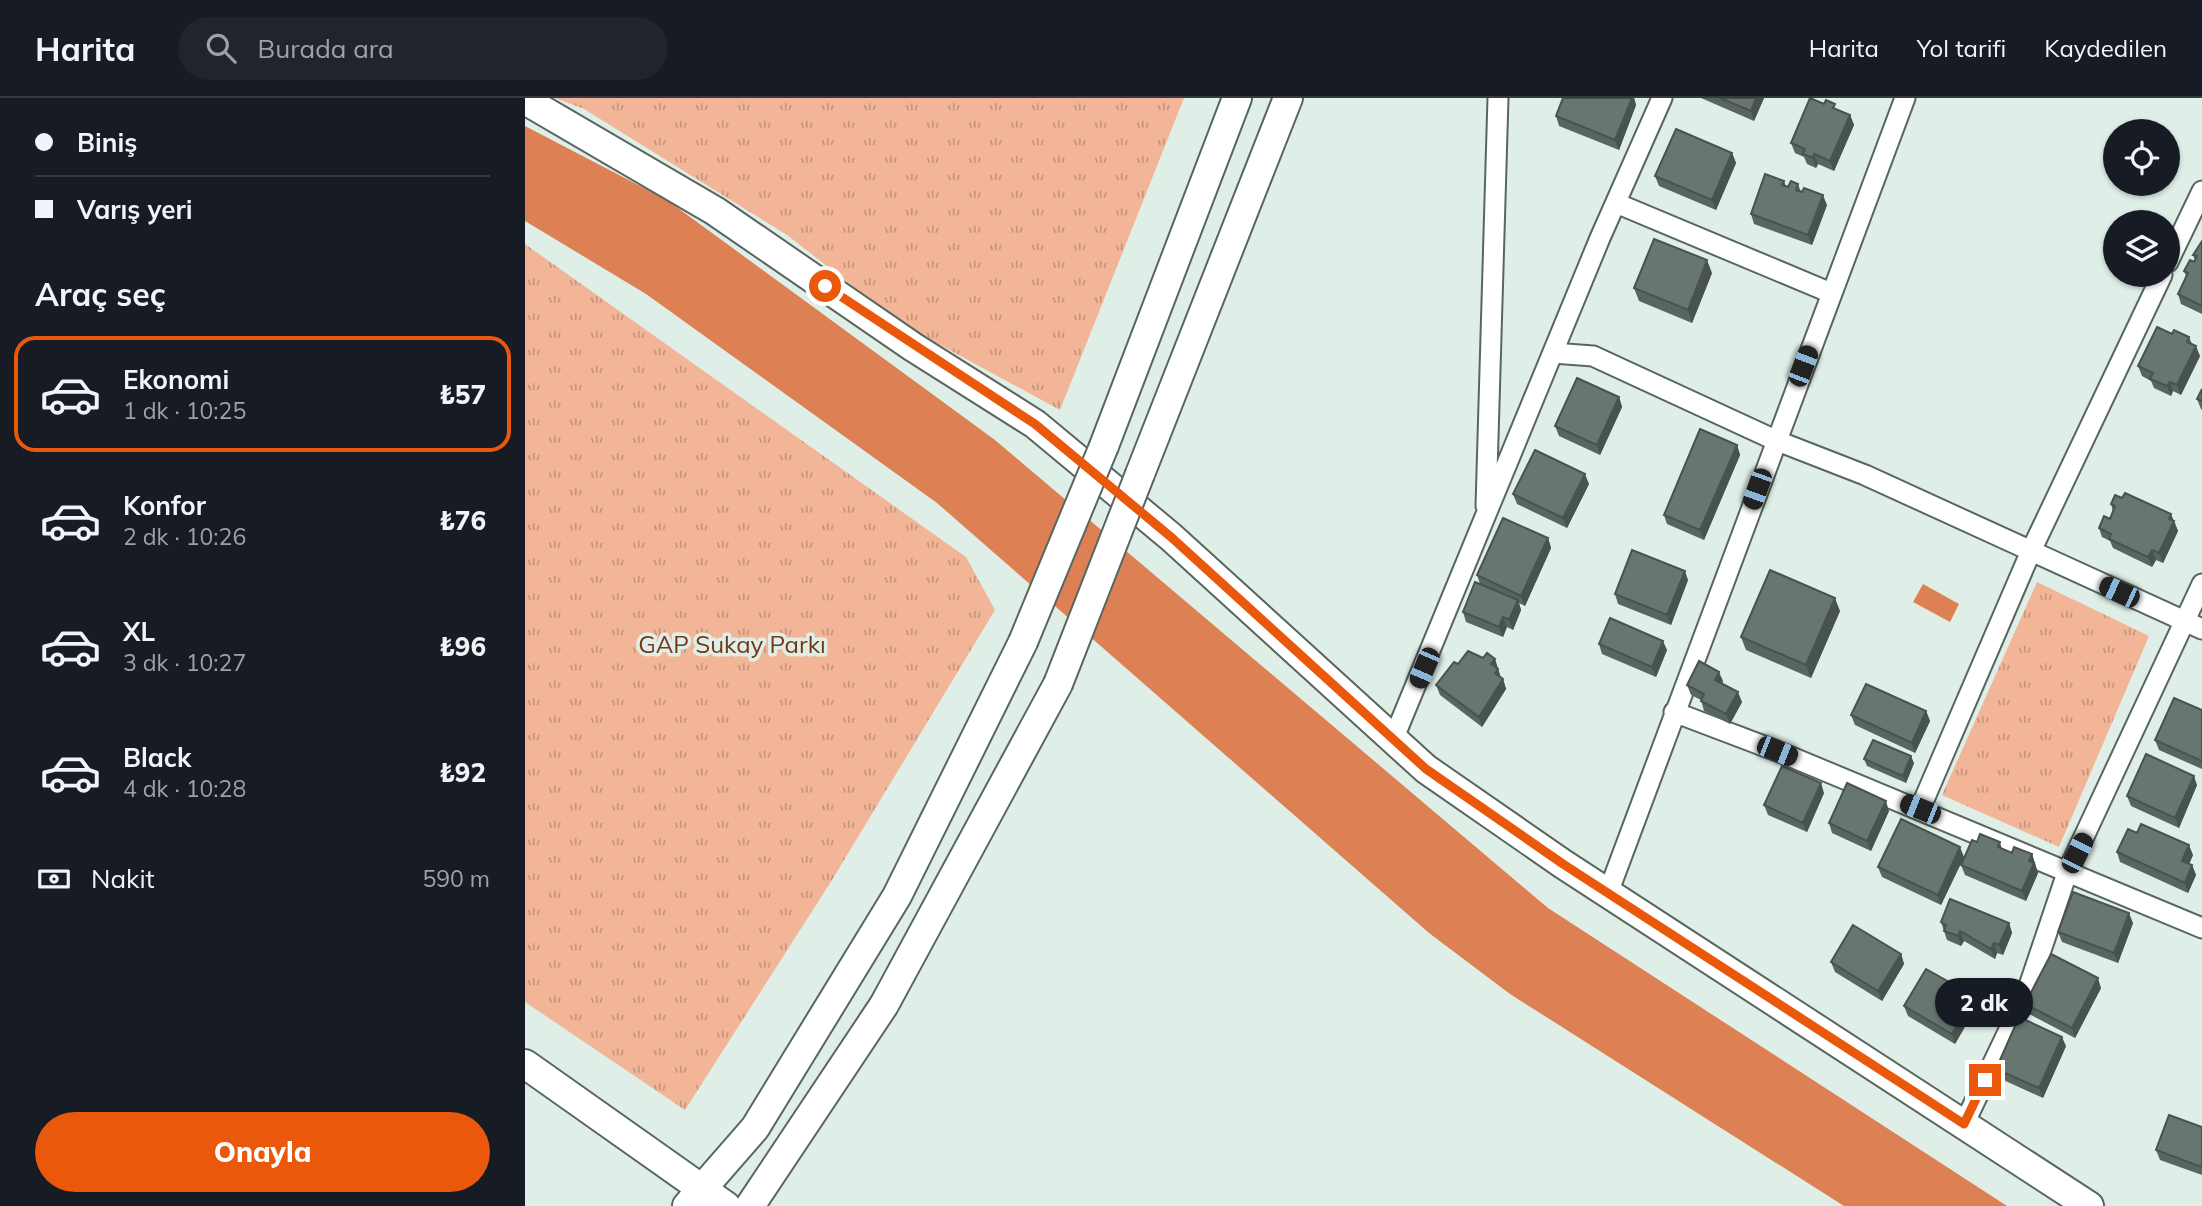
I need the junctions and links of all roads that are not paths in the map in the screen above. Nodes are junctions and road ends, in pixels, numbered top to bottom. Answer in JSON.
{"nodes":[{"id":1,"x":1237,"y":98,"type":"edge"},
{"id":2,"x":1288,"y":98,"type":"edge"},
{"id":3,"x":1498,"y":98,"type":"edge"},
{"id":4,"x":1662,"y":98,"type":"edge"},
{"id":5,"x":1905,"y":98,"type":"edge"},
{"id":6,"x":525,"y":100,"type":"edge"},
{"id":7,"x":2202,"y":191,"type":"edge"},
{"id":8,"x":1616,"y":203,"type":"junction"},
{"id":9,"x":2180,"y":237,"type":"edge"},
{"id":10,"x":2156,"y":287,"type":"edge"},
{"id":11,"x":1831,"y":293,"type":"junction"},
{"id":12,"x":1553,"y":353,"type":"junction"},
{"id":13,"x":1775,"y":440,"type":"junction"},
{"id":14,"x":1486,"y":518,"type":"junction"},
{"id":15,"x":2031,"y":551,"type":"junction"},
{"id":16,"x":2202,"y":584,"type":"edge"},
{"id":17,"x":2193,"y":626,"type":"edge"},
{"id":18,"x":1674,"y":712,"type":"junction"},
{"id":19,"x":1393,"y":740,"type":"junction"},
{"id":20,"x":1920,"y":809,"type":"junction"},
{"id":21,"x":2067,"y":873,"type":"junction"},
{"id":22,"x":1608,"y":893,"type":"junction"},
{"id":23,"x":2202,"y":928,"type":"edge"},
{"id":24,"x":525,"y":1064,"type":"edge"},
{"id":25,"x":1964,"y":1124,"type":"junction"},
{"id":26,"x":695,"y":1197,"type":"edge"},
{"id":27,"x":726,"y":1206,"type":"edge"},
{"id":28,"x":750,"y":1206,"type":"edge"},
{"id":29,"x":2089,"y":1206,"type":"edge"}],
"edges":[{"from":1,"to":26,"type":"main road","bridge":true},
{"from":2,"to":28,"type":"main road","bridge":true},
{"from":3,"to":14,"type":"street"},
{"from":4,"to":8,"type":"street"},
{"from":5,"to":11,"type":"street"},
{"from":6,"to":19,"type":"main road"},
{"from":7,"to":9,"type":"street"},
{"from":8,"to":11,"type":"street"},
{"from":8,"to":12,"type":"street"},
{"from":10,"to":15,"type":"street"},
{"from":11,"to":13,"type":"street"},
{"from":12,"to":13,"type":"street"},
{"from":12,"to":14,"type":"street"},
{"from":13,"to":15,"type":"street"},
{"from":13,"to":18,"type":"street"},
{"from":14,"to":19,"type":"street"},
{"from":15,"to":17,"type":"street"},
{"from":15,"to":20,"type":"street"},
{"from":16,"to":17,"type":"street"},
{"from":17,"to":21,"type":"street"},
{"from":18,"to":20,"type":"street"},
{"from":18,"to":22,"type":"street"},
{"from":19,"to":22,"type":"main road"},
{"from":20,"to":21,"type":"street"},
{"from":21,"to":23,"type":"street"},
{"from":21,"to":25,"type":"street"},
{"from":22,"to":25,"type":"main road"},
{"from":24,"to":26,"type":"main road"},
{"from":25,"to":29,"type":"main road"},
{"from":26,"to":27,"type":"main road"}]}
